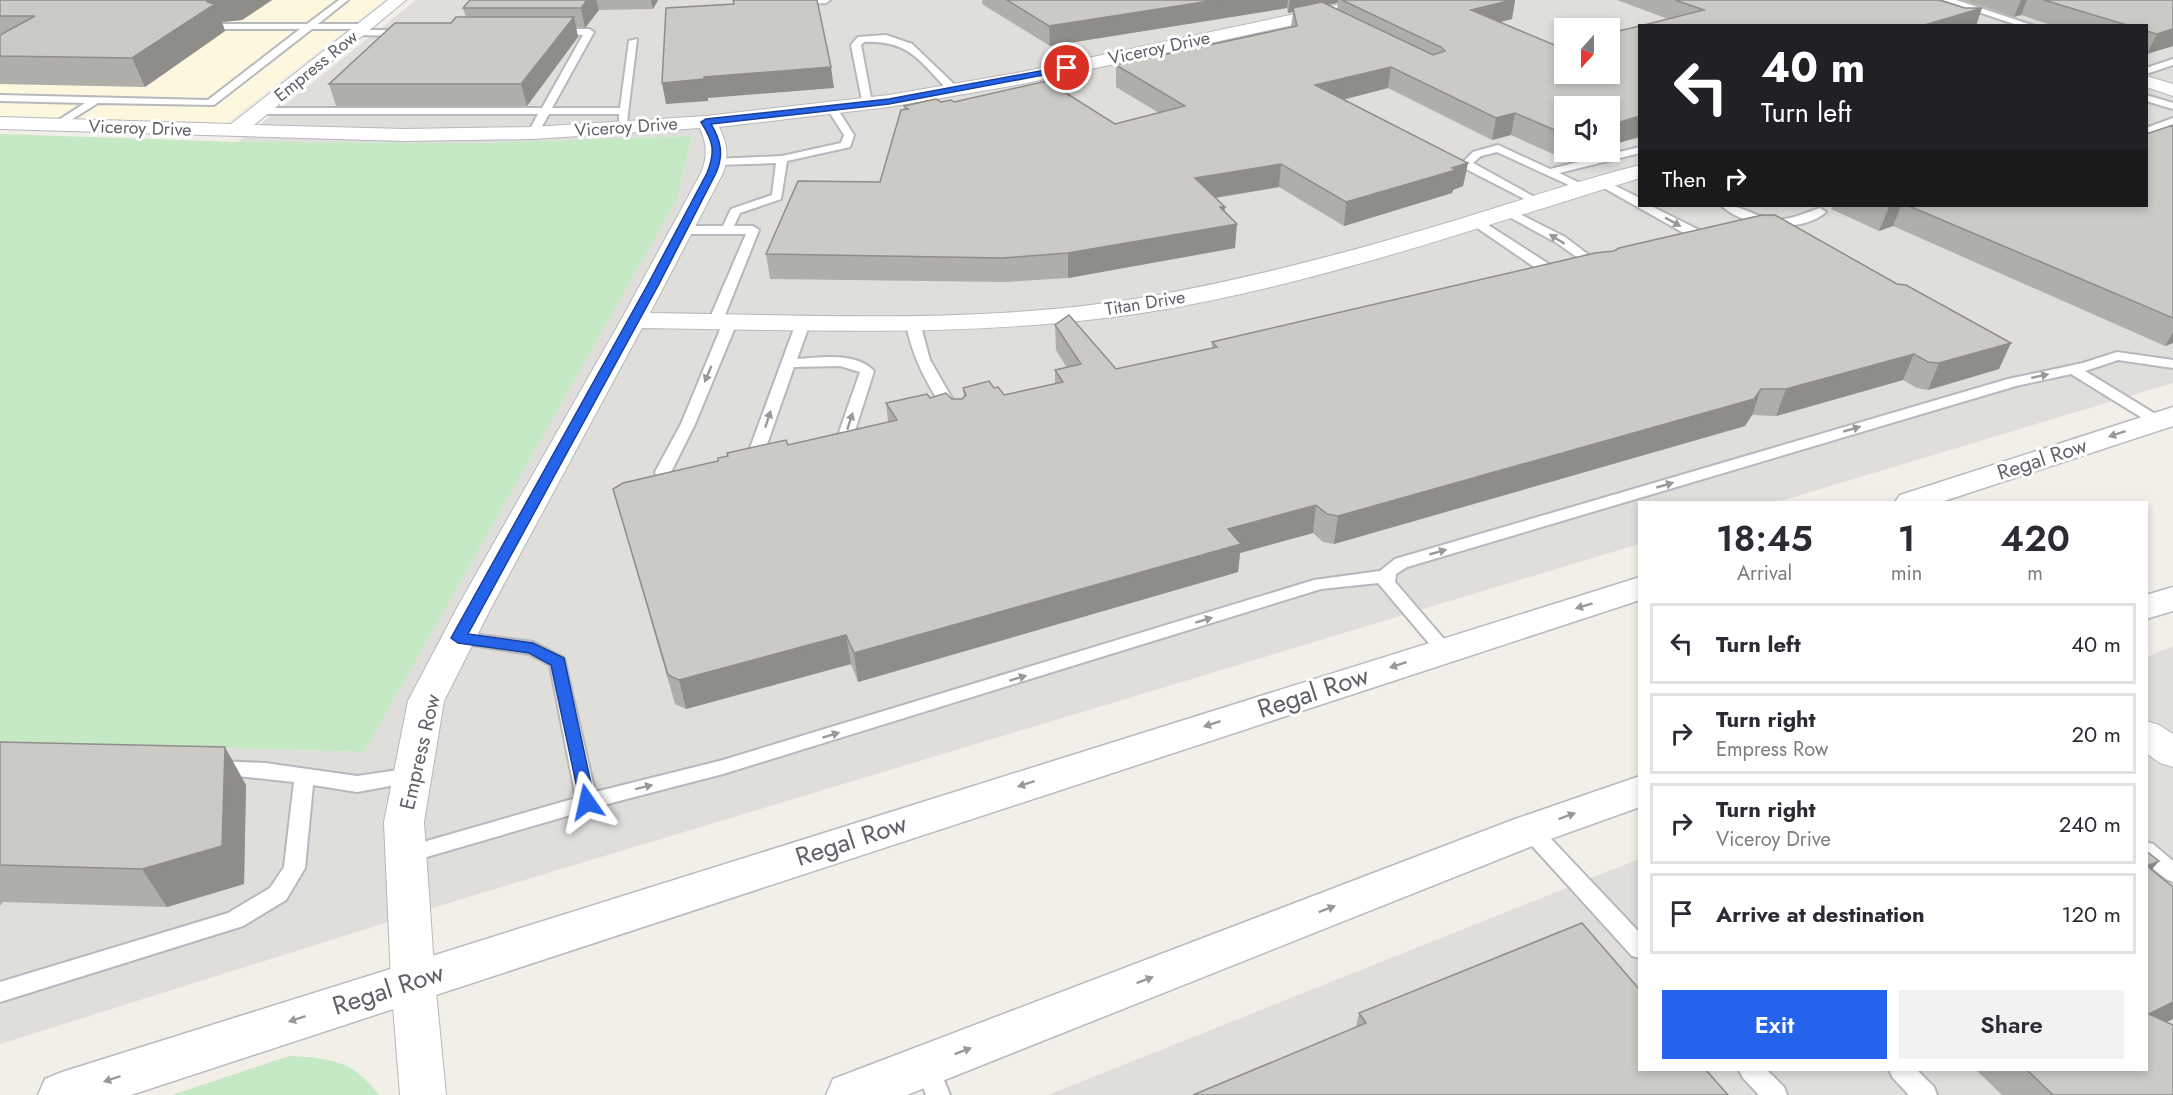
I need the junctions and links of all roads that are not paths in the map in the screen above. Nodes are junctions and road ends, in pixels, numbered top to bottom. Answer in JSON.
{"nodes":[{"id":1,"x":344,"y":0,"type":"edge"},
{"id":2,"x":399,"y":0,"type":"edge"},
{"id":3,"x":826,"y":0,"type":"edge"},
{"id":4,"x":1384,"y":0,"type":"edge"},
{"id":5,"x":782,"y":3,"type":"edge"},
{"id":6,"x":1942,"y":6,"type":"edge"},
{"id":7,"x":224,"y":24,"type":"dead end"},
{"id":8,"x":1974,"y":24,"type":"edge"},
{"id":9,"x":2022,"y":24,"type":"edge"},
{"id":10,"x":308,"y":26,"type":"junction"},
{"id":11,"x":361,"y":30,"type":"junction"},
{"id":12,"x":544,"y":32,"type":"edge"},
{"id":13,"x":418,"y":33,"type":"edge"},
{"id":14,"x":634,"y":41,"type":"dead end"},
{"id":15,"x":2148,"y":60,"type":"edge"},
{"id":16,"x":2168,"y":64,"type":"edge"},
{"id":17,"x":2148,"y":70,"type":"edge"},
{"id":18,"x":2148,"y":82,"type":"edge"},
{"id":19,"x":954,"y":90,"type":"junction"},
{"id":20,"x":2173,"y":90,"type":"edge"},
{"id":21,"x":0,"y":98,"type":"edge"},
{"id":22,"x":2148,"y":99,"type":"edge"},
{"id":23,"x":95,"y":101,"type":"junction"},
{"id":24,"x":867,"y":103,"type":"junction"},
{"id":25,"x":2173,"y":106,"type":"edge"},
{"id":26,"x":831,"y":107,"type":"junction"},
{"id":27,"x":260,"y":111,"type":"junction"},
{"id":28,"x":545,"y":112,"type":"junction"},
{"id":29,"x":623,"y":119,"type":"junction"},
{"id":30,"x":2173,"y":121,"type":"edge"},
{"id":31,"x":706,"y":122,"type":"junction"},
{"id":32,"x":0,"y":123,"type":"edge"},
{"id":33,"x":58,"y":125,"type":"junction"},
{"id":34,"x":234,"y":131,"type":"junction"},
{"id":35,"x":2148,"y":131,"type":"edge"},
{"id":36,"x":533,"y":133,"type":"junction"},
{"id":37,"x":1638,"y":150,"type":"edge"},
{"id":38,"x":782,"y":159,"type":"junction"},
{"id":39,"x":716,"y":162,"type":"junction"},
{"id":40,"x":1550,"y":172,"type":"junction"},
{"id":41,"x":1638,"y":172,"type":"edge"},
{"id":42,"x":1592,"y":185,"type":"junction"},
{"id":43,"x":1536,"y":202,"type":"junction"},
{"id":44,"x":1638,"y":204,"type":"edge"},
{"id":45,"x":1645,"y":207,"type":"edge"},
{"id":46,"x":1730,"y":207,"type":"edge"},
{"id":47,"x":1506,"y":211,"type":"junction"},
{"id":48,"x":1820,"y":212,"type":"dead end"},
{"id":49,"x":1474,"y":220,"type":"junction"},
{"id":50,"x":683,"y":230,"type":"junction"},
{"id":51,"x":726,"y":230,"type":"junction"},
{"id":52,"x":1702,"y":238,"type":"junction"},
{"id":53,"x":1723,"y":240,"type":"edge"},
{"id":54,"x":1688,"y":250,"type":"edge"},
{"id":55,"x":634,"y":320,"type":"junction"},
{"id":56,"x":723,"y":320,"type":"junction"},
{"id":57,"x":803,"y":323,"type":"junction"},
{"id":58,"x":913,"y":323,"type":"junction"},
{"id":59,"x":788,"y":363,"type":"junction"},
{"id":60,"x":2173,"y":364,"type":"edge"},
{"id":61,"x":2073,"y":369,"type":"junction"},
{"id":62,"x":2165,"y":418,"type":"edge"},
{"id":63,"x":959,"y":421,"type":"edge"},
{"id":64,"x":824,"y":453,"type":"edge"},
{"id":65,"x":771,"y":465,"type":"edge"},
{"id":66,"x":750,"y":469,"type":"junction"},
{"id":67,"x":733,"y":473,"type":"edge"},
{"id":68,"x":675,"y":485,"type":"edge"},
{"id":69,"x":1914,"y":501,"type":"edge"},
{"id":70,"x":1387,"y":576,"type":"junction"},
{"id":71,"x":1638,"y":589,"type":"edge"},
{"id":72,"x":2173,"y":598,"type":"edge"},
{"id":73,"x":2148,"y":607,"type":"edge"},
{"id":74,"x":458,"y":638,"type":"junction"},
{"id":75,"x":1444,"y":650,"type":"junction"},
{"id":76,"x":2148,"y":735,"type":"edge"},
{"id":77,"x":2173,"y":753,"type":"edge"},
{"id":78,"x":196,"y":767,"type":"edge"},
{"id":79,"x":412,"y":775,"type":"junction"},
{"id":80,"x":304,"y":777,"type":"junction"},
{"id":81,"x":1638,"y":794,"type":"edge"},
{"id":82,"x":587,"y":802,"type":"junction"},
{"id":83,"x":1530,"y":830,"type":"junction"},
{"id":84,"x":2148,"y":852,"type":"edge"},
{"id":85,"x":406,"y":855,"type":"junction"},
{"id":86,"x":2173,"y":873,"type":"edge"},
{"id":87,"x":1638,"y":947,"type":"edge"},
{"id":88,"x":413,"y":981,"type":"junction"},
{"id":89,"x":0,"y":992,"type":"edge"},
{"id":90,"x":1752,"y":1071,"type":"edge"},
{"id":91,"x":1902,"y":1071,"type":"edge"},
{"id":92,"x":933,"y":1080,"type":"edge"},
{"id":93,"x":62,"y":1095,"type":"edge"},
{"id":94,"x":423,"y":1095,"type":"edge"},
{"id":95,"x":850,"y":1095,"type":"edge"},
{"id":96,"x":1775,"y":1095,"type":"edge"},
{"id":97,"x":1925,"y":1095,"type":"edge"}],
"edges":[{"from":1,"to":10,"type":"lane"},
{"from":2,"to":11,"type":"street","name":"Empress Row"},
{"from":3,"to":5,"type":"lane"},
{"from":4,"to":19,"type":"street","name":"Viceroy Drive"},
{"from":6,"to":8,"type":"street"},
{"from":6,"to":9,"type":"lane"},
{"from":7,"to":10,"type":"lane"},
{"from":10,"to":11,"type":"lane"},
{"from":10,"to":23,"type":"lane"},
{"from":11,"to":13,"type":"lane"},
{"from":11,"to":27,"type":"street","name":"Empress Row"},
{"from":12,"to":28,"type":"lane"},
{"from":14,"to":29,"type":"lane"},
{"from":15,"to":16,"type":"lane"},
{"from":16,"to":17,"type":"lane"},
{"from":18,"to":20,"type":"street"},
{"from":19,"to":24,"type":"street","name":"Viceroy Drive"},
{"from":19,"to":24,"type":"lane"},
{"from":21,"to":23,"type":"lane"},
{"from":22,"to":25,"type":"lane"},
{"from":23,"to":33,"type":"lane"},
{"from":24,"to":26,"type":"street","name":"Viceroy Drive"},
{"from":26,"to":31,"type":"street","name":"Viceroy Drive"},
{"from":26,"to":38,"type":"lane"},
{"from":27,"to":28,"type":"lane"},
{"from":27,"to":34,"type":"street","name":"Empress Row"},
{"from":28,"to":29,"type":"lane"},
{"from":28,"to":36,"type":"lane"},
{"from":29,"to":31,"type":"street","name":"Viceroy Drive"},
{"from":29,"to":36,"type":"street","name":"Viceroy Drive"},
{"from":30,"to":35,"type":"lane"},
{"from":31,"to":39,"type":"street"},
{"from":32,"to":33,"type":"street","name":"Viceroy Drive"},
{"from":33,"to":34,"type":"street","name":"Viceroy Drive"},
{"from":34,"to":36,"type":"street","name":"Viceroy Drive"},
{"from":37,"to":40,"type":"lane"},
{"from":38,"to":39,"type":"lane"},
{"from":38,"to":51,"type":"lane"},
{"from":39,"to":50,"type":"street","name":"Empress Row"},
{"from":40,"to":42,"type":"lane"},
{"from":40,"to":43,"type":"lane"},
{"from":41,"to":42,"type":"street","name":"Titan Drive"},
{"from":42,"to":43,"type":"street","name":"Titan Drive"},
{"from":42,"to":44,"type":"lane"},
{"from":43,"to":47,"type":"street","name":"Titan Drive"},
{"from":45,"to":52,"type":"lane","one_way":true},
{"from":46,"to":48,"type":"lane"},
{"from":47,"to":49,"type":"street","name":"Titan Drive"},
{"from":49,"to":47,"type":"lane","one_way":true},
{"from":49,"to":58,"type":"street","name":"Titan Drive"},
{"from":50,"to":51,"type":"lane"},
{"from":50,"to":55,"type":"street","name":"Empress Row"},
{"from":51,"to":56,"type":"lane"},
{"from":52,"to":53,"type":"lane"},
{"from":52,"to":54,"type":"lane"},
{"from":55,"to":56,"type":"street","name":"Titan Drive"},
{"from":55,"to":74,"type":"street","name":"Empress Row"},
{"from":56,"to":57,"type":"street","name":"Titan Drive"},
{"from":56,"to":68,"type":"lane","one_way":true},
{"from":57,"to":58,"type":"street","name":"Titan Drive"},
{"from":57,"to":59,"type":"lane"},
{"from":58,"to":63,"type":"lane"},
{"from":64,"to":59,"type":"lane","one_way":true},
{"from":66,"to":59,"type":"lane","one_way":true},
{"from":60,"to":61,"type":"lane"},
{"from":61,"to":62,"type":"lane"},
{"from":70,"to":61,"type":"lane","one_way":true},
{"from":62,"to":69,"type":"main road","name":"Regal Row","one_way":true},
{"from":65,"to":66,"type":"lane"},
{"from":66,"to":67,"type":"lane"},
{"from":70,"to":75,"type":"lane"},
{"from":82,"to":70,"type":"lane","one_way":true},
{"from":71,"to":75,"type":"main road","name":"Regal Row","one_way":true},
{"from":72,"to":73,"type":"main road"},
{"from":74,"to":79,"type":"street","name":"Empress Row"},
{"from":74,"to":82,"type":"lane"},
{"from":75,"to":88,"type":"main road","name":"Regal Row","one_way":true},
{"from":76,"to":77,"type":"street"},
{"from":78,"to":80,"type":"lane"},
{"from":79,"to":80,"type":"lane"},
{"from":79,"to":85,"type":"street","name":"Empress Row"},
{"from":80,"to":89,"type":"lane"},
{"from":83,"to":81,"type":"main road","one_way":true},
{"from":82,"to":85,"type":"lane"},
{"from":83,"to":87,"type":"lane"},
{"from":92,"to":83,"type":"main road","one_way":true},
{"from":84,"to":86,"type":"lane"},
{"from":85,"to":88,"type":"street","name":"Empress Row"},
{"from":88,"to":93,"type":"main road","name":"Regal Row","one_way":true},
{"from":88,"to":94,"type":"street","name":"Empress Row"},
{"from":90,"to":96,"type":"lane"},
{"from":91,"to":97,"type":"lane"},
{"from":92,"to":95,"type":"main road"}]}
